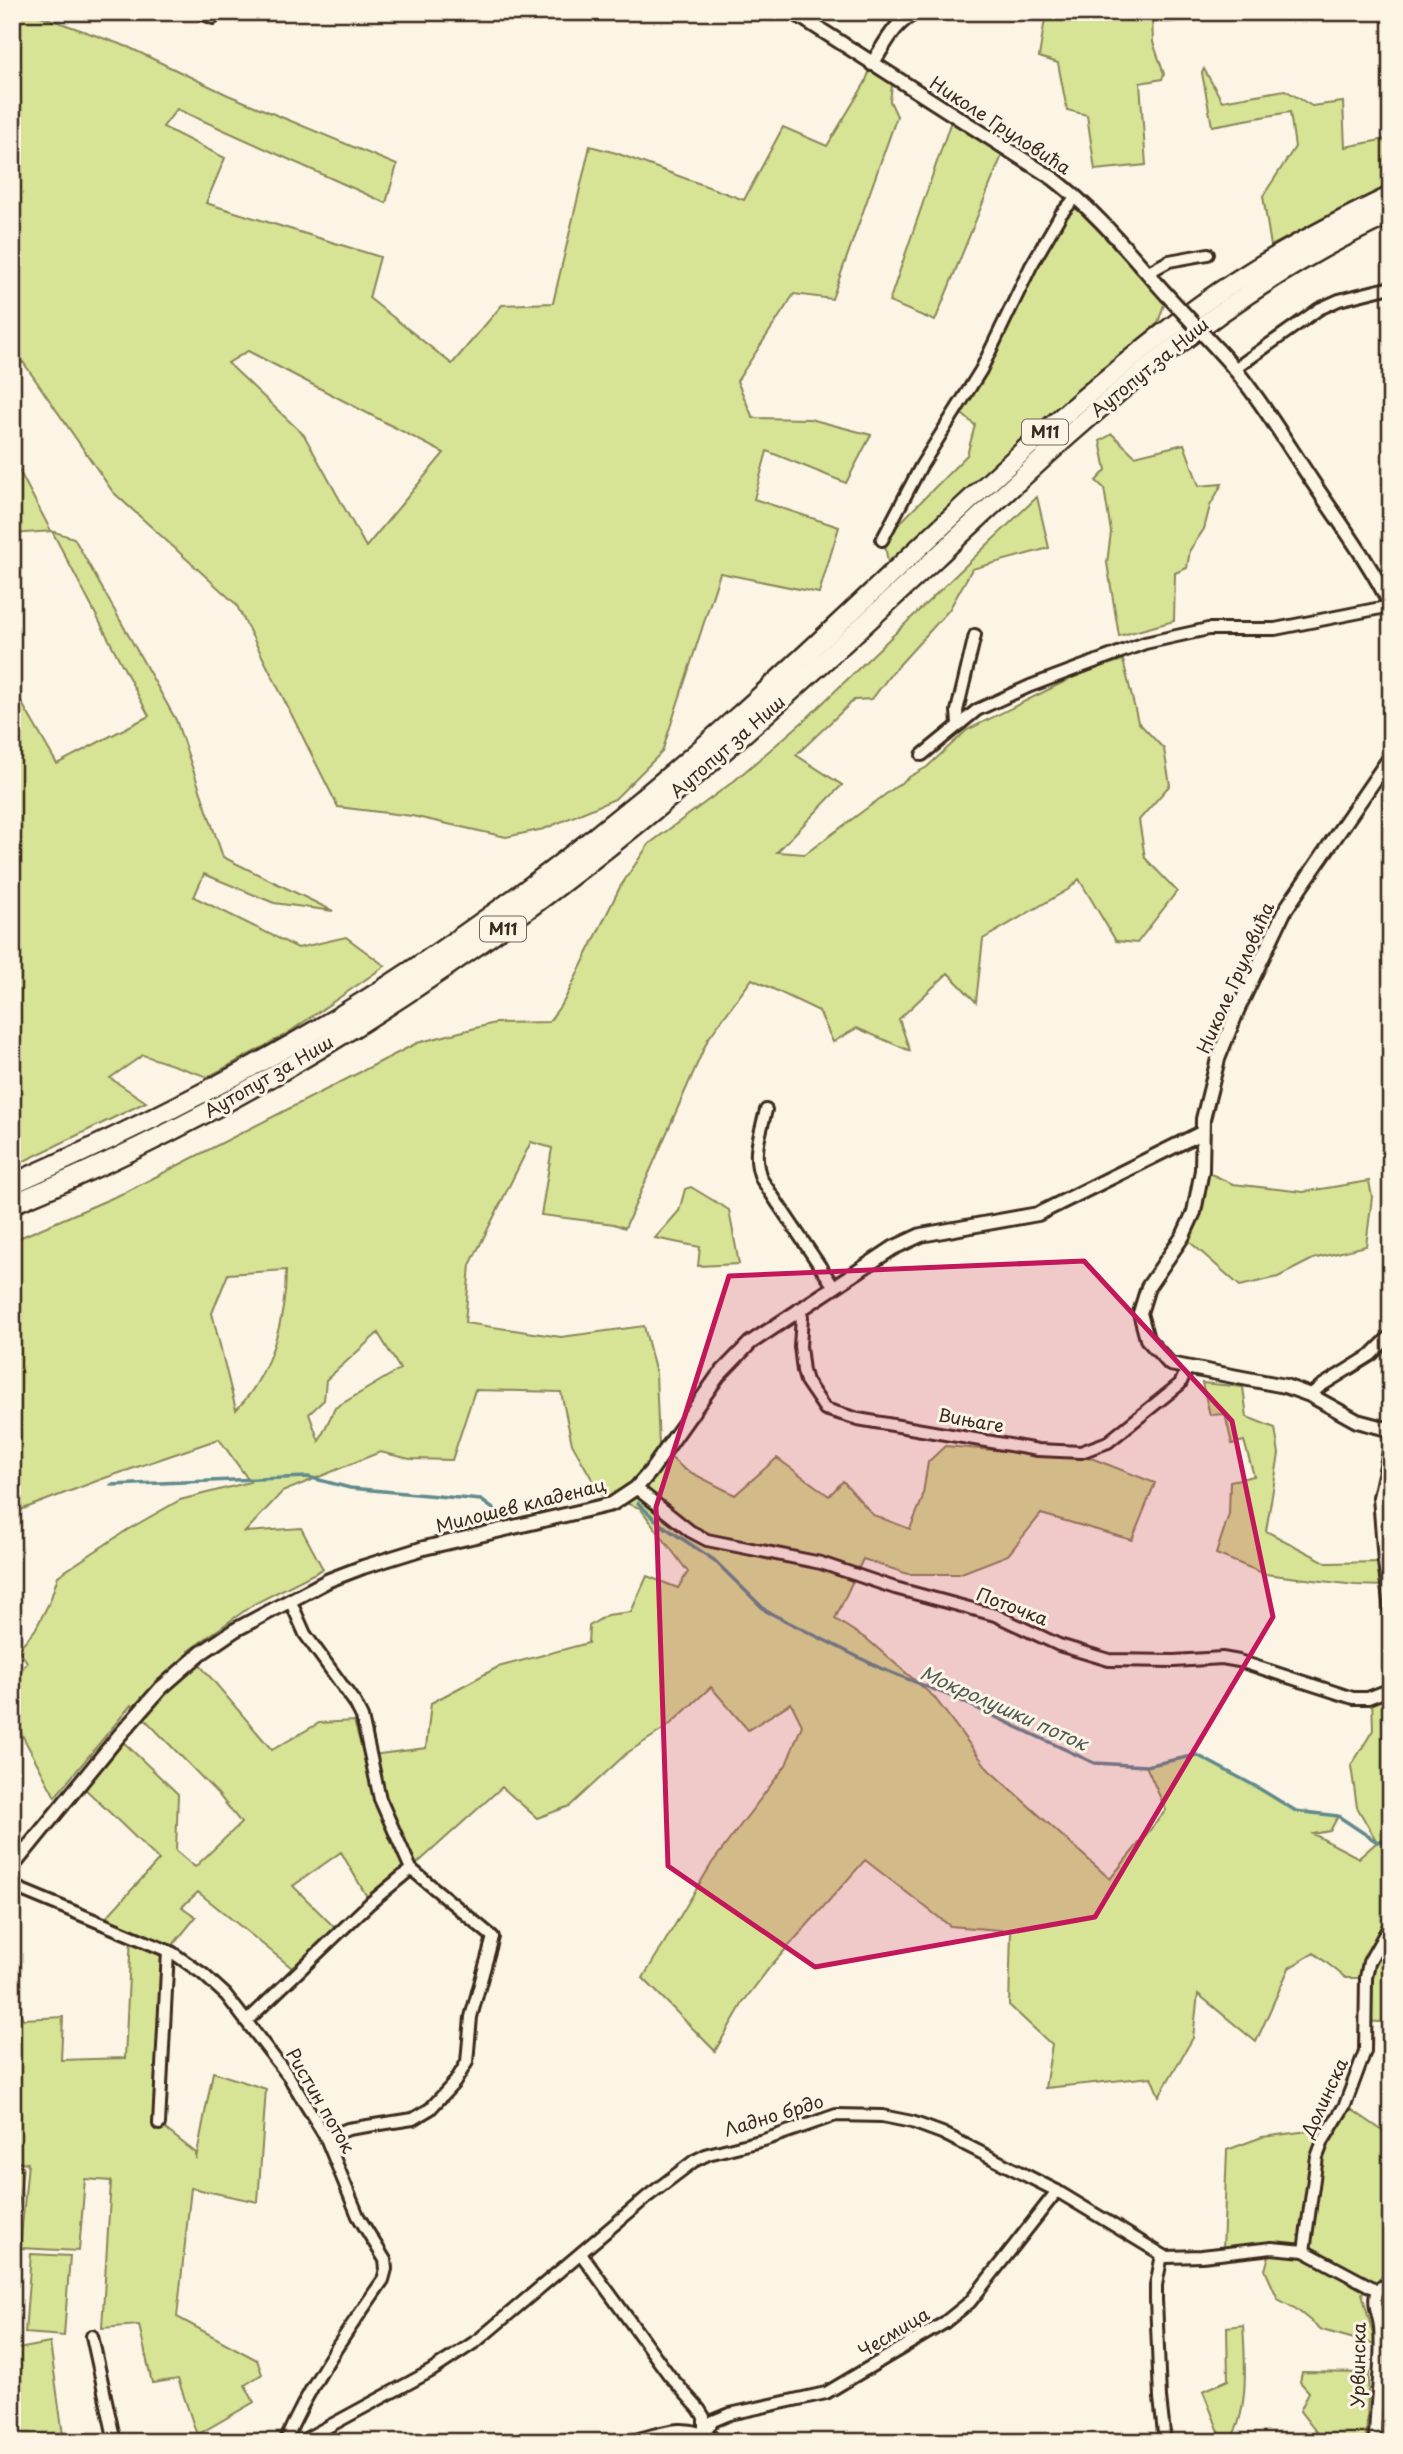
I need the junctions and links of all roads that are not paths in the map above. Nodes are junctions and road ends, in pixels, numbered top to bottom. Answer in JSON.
{"nodes":[{"id":1,"x":199,"y":12,"type":"edge"},
{"id":2,"x":793,"y":12,"type":"edge"},
{"id":3,"x":918,"y":12,"type":"edge"},
{"id":4,"x":1127,"y":12,"type":"edge"},
{"id":5,"x":1187,"y":12,"type":"edge"},
{"id":6,"x":213,"y":18,"type":"dead end"},
{"id":7,"x":872,"y":64,"type":"junction"},
{"id":8,"x":1391,"y":196,"type":"edge"},
{"id":9,"x":1076,"y":197,"type":"junction"},
{"id":10,"x":1391,"y":214,"type":"edge"},
{"id":11,"x":1208,"y":254,"type":"dead end"},
{"id":12,"x":1147,"y":273,"type":"junction"},
{"id":13,"x":1391,"y":287,"type":"edge"},
{"id":14,"x":1236,"y":368,"type":"junction"},
{"id":15,"x":881,"y":540,"type":"dead end"},
{"id":16,"x":1390,"y":601,"type":"edge"},
{"id":17,"x":975,"y":635,"type":"dead end"},
{"id":18,"x":958,"y":723,"type":"junction"},
{"id":19,"x":922,"y":755,"type":"dead end"},
{"id":20,"x":1391,"y":756,"type":"edge"},
{"id":21,"x":766,"y":1110,"type":"dead end"},
{"id":22,"x":1201,"y":1133,"type":"junction"},
{"id":23,"x":12,"y":1184,"type":"edge"},
{"id":24,"x":12,"y":1204,"type":"edge"},
{"id":25,"x":834,"y":1287,"type":"junction"},
{"id":26,"x":799,"y":1309,"type":"junction"},
{"id":27,"x":1391,"y":1335,"type":"edge"},
{"id":28,"x":1187,"y":1369,"type":"junction"},
{"id":29,"x":1310,"y":1395,"type":"junction"},
{"id":30,"x":1391,"y":1430,"type":"edge"},
{"id":31,"x":1391,"y":1443,"type":"edge"},
{"id":32,"x":636,"y":1488,"type":"junction"},
{"id":33,"x":290,"y":1600,"type":"junction"},
{"id":34,"x":1391,"y":1617,"type":"edge"},
{"id":35,"x":1391,"y":1689,"type":"edge"},
{"id":36,"x":12,"y":1867,"type":"edge"},
{"id":37,"x":411,"y":1868,"type":"junction"},
{"id":38,"x":12,"y":1886,"type":"edge"},
{"id":39,"x":1391,"y":1923,"type":"edge"},
{"id":40,"x":168,"y":1951,"type":"junction"},
{"id":41,"x":248,"y":2020,"type":"junction"},
{"id":42,"x":159,"y":2124,"type":"dead end"},
{"id":43,"x":326,"y":2138,"type":"junction"},
{"id":44,"x":1057,"y":2191,"type":"junction"},
{"id":45,"x":1304,"y":2251,"type":"junction"},
{"id":46,"x":581,"y":2254,"type":"junction"},
{"id":47,"x":1162,"y":2255,"type":"junction"},
{"id":48,"x":1391,"y":2286,"type":"edge"},
{"id":49,"x":1377,"y":2290,"type":"junction"},
{"id":50,"x":92,"y":2336,"type":"dead end"},
{"id":51,"x":704,"y":2434,"type":"junction"},
{"id":52,"x":115,"y":2442,"type":"edge"},
{"id":53,"x":285,"y":2442,"type":"edge"},
{"id":54,"x":300,"y":2442,"type":"edge"},
{"id":55,"x":633,"y":2442,"type":"edge"},
{"id":56,"x":718,"y":2442,"type":"edge"},
{"id":57,"x":1166,"y":2442,"type":"edge"},
{"id":58,"x":1375,"y":2442,"type":"edge"}],
"edges":[{"from":1,"to":6,"type":"street"},
{"from":2,"to":7,"type":"street","name":"Николе Груловића"},
{"from":3,"to":7,"type":"street"},
{"from":4,"to":5,"type":"street"},
{"from":7,"to":9,"type":"street","name":"Николе Груловића"},
{"from":8,"to":23,"type":"highway","name":"Аутопут за Ниш","number":"M11"},
{"from":9,"to":12,"type":"street","name":"Николе Груловића"},
{"from":9,"to":15,"type":"street"},
{"from":10,"to":24,"type":"highway","name":"Аутопут за Ниш","number":"M11"},
{"from":11,"to":12,"type":"street"},
{"from":12,"to":14,"type":"street","name":"Николе Груловића","bridge":true},
{"from":13,"to":14,"type":"street"},
{"from":14,"to":16,"type":"street"},
{"from":16,"to":18,"type":"street"},
{"from":17,"to":18,"type":"street"},
{"from":18,"to":19,"type":"street"},
{"from":20,"to":22,"type":"street","name":"Николе Груловића"},
{"from":21,"to":25,"type":"street"},
{"from":22,"to":25,"type":"street","name":"Милошев кладенац"},
{"from":22,"to":28,"type":"street","name":"Николе Груловића"},
{"from":25,"to":26,"type":"street","name":"Милошев кладенац"},
{"from":26,"to":28,"type":"street","name":"Вињаге"},
{"from":26,"to":32,"type":"street","name":"Милошев кладенац"},
{"from":27,"to":29,"type":"street"},
{"from":28,"to":29,"type":"street","name":"Николе Груловића"},
{"from":29,"to":30,"type":"street","name":"Николе Груловића"},
{"from":31,"to":34,"type":"street"},
{"from":32,"to":33,"type":"street","name":"Милошев кладенац"},
{"from":32,"to":35,"type":"street","name":"Поточка"},
{"from":33,"to":36,"type":"street","name":"Милошев кладенац"},
{"from":33,"to":37,"type":"street"},
{"from":37,"to":41,"type":"street"},
{"from":37,"to":43,"type":"street"},
{"from":38,"to":40,"type":"street","name":"Ристин поток"},
{"from":39,"to":45,"type":"street","name":"Долинска"},
{"from":40,"to":41,"type":"street","name":"Ристин поток"},
{"from":40,"to":42,"type":"street"},
{"from":41,"to":43,"type":"street","name":"Ристин поток"},
{"from":43,"to":53,"type":"street","name":"Ристин поток"},
{"from":44,"to":46,"type":"street","name":"Ладно брдо"},
{"from":44,"to":47,"type":"street","name":"Ладно брдо"},
{"from":44,"to":51,"type":"street","name":"Чесмица"},
{"from":45,"to":47,"type":"street","name":"Ладно брдо"},
{"from":45,"to":49,"type":"street","name":"Ладно брдо"},
{"from":46,"to":51,"type":"street"},
{"from":46,"to":54,"type":"street","name":"Ладно брдо"},
{"from":47,"to":57,"type":"street"},
{"from":48,"to":49,"type":"street"},
{"from":49,"to":58,"type":"street","name":"Урвинска"},
{"from":50,"to":52,"type":"street"},
{"from":51,"to":55,"type":"street"},
{"from":51,"to":56,"type":"street"}]}
